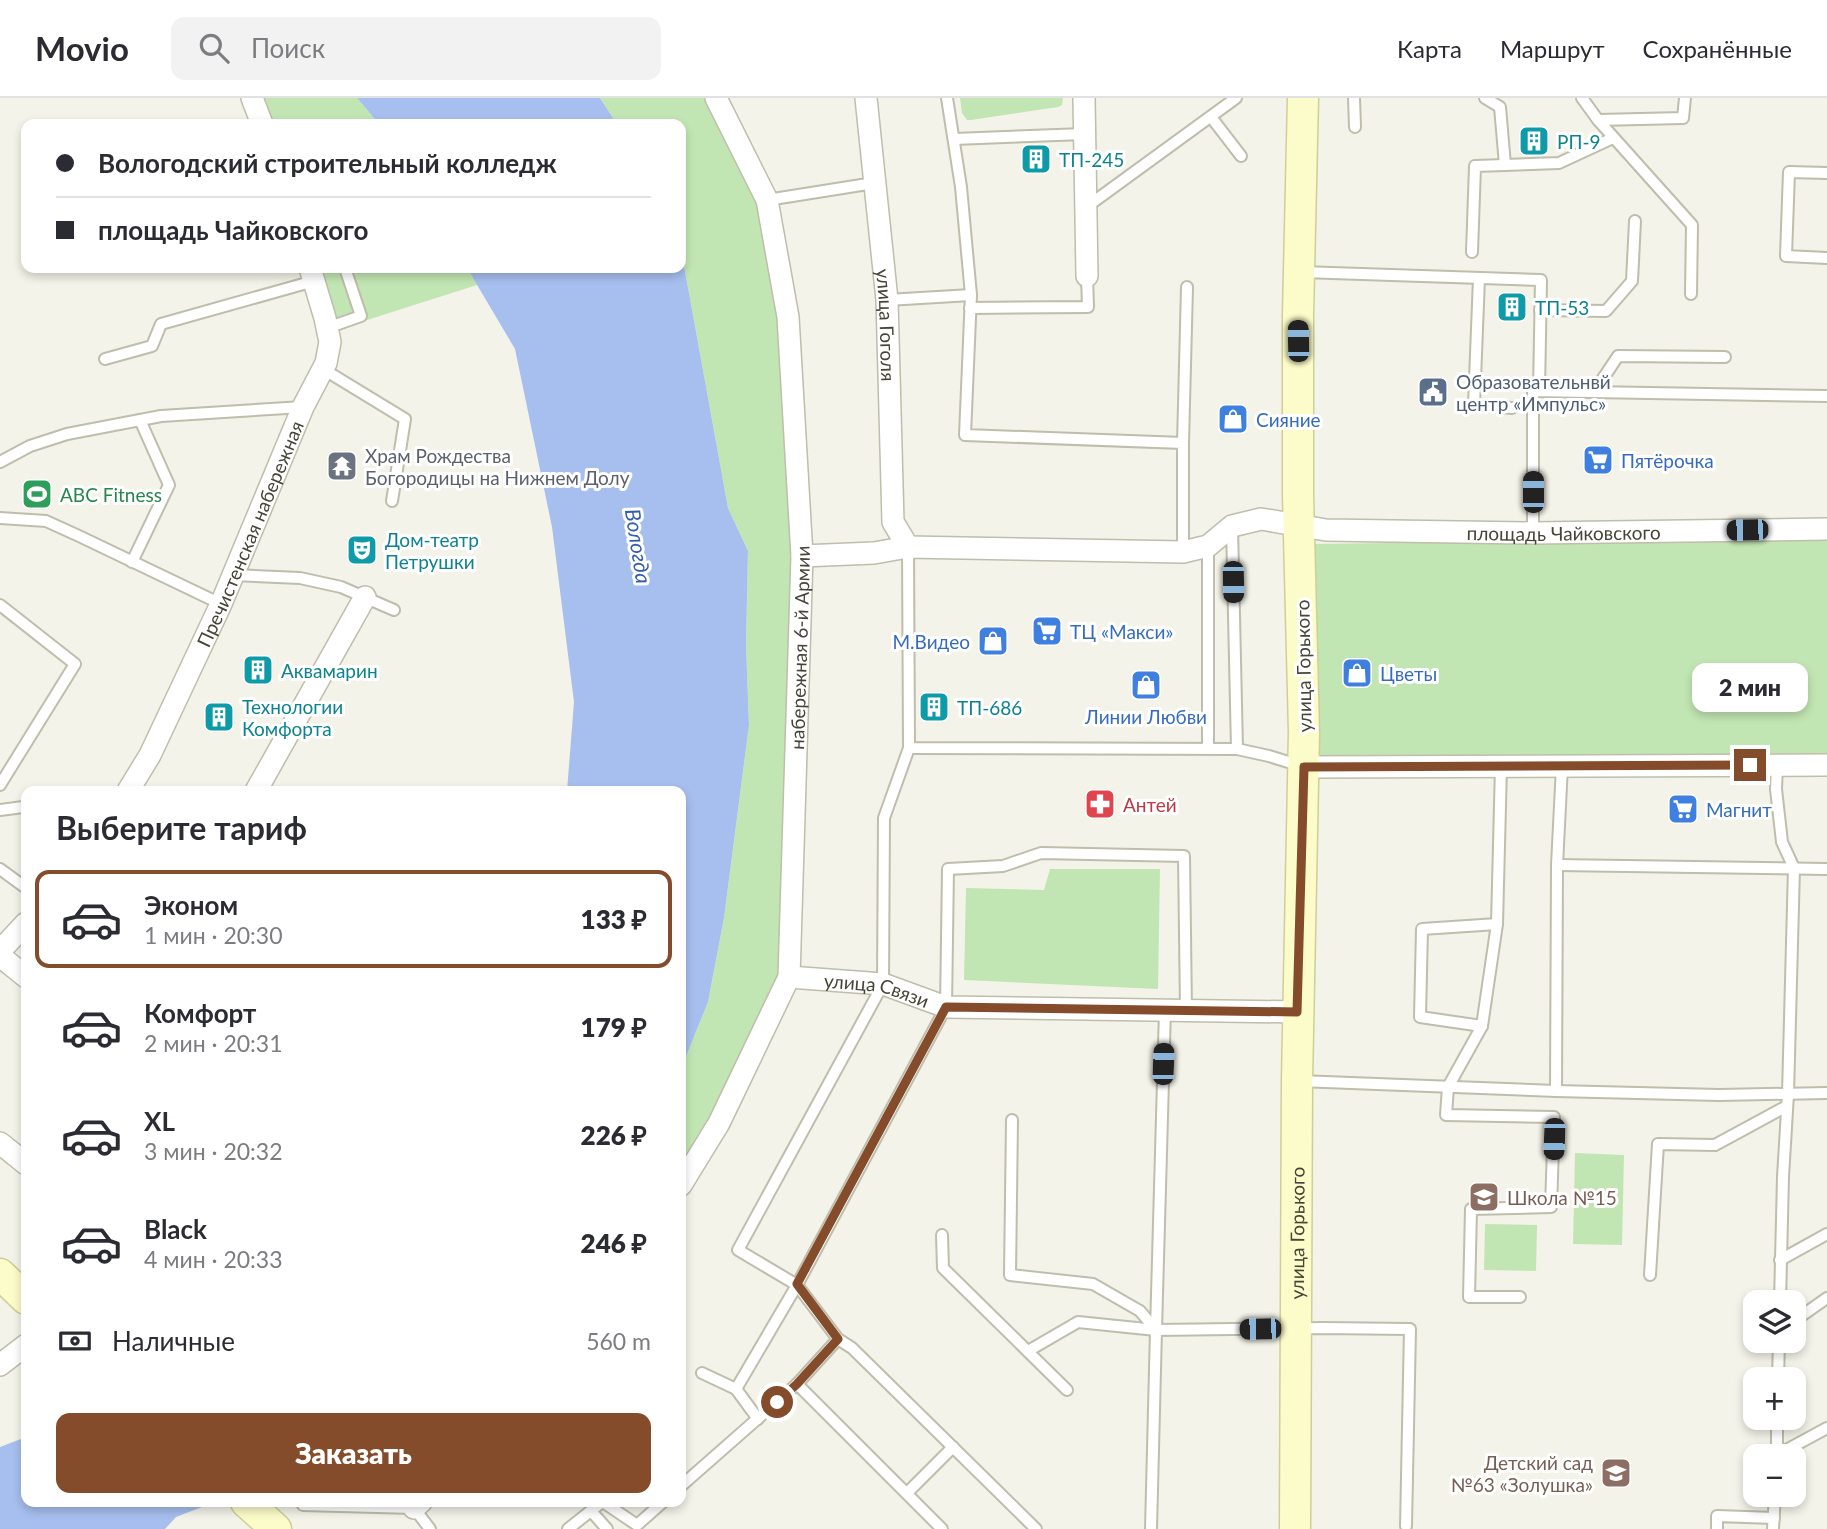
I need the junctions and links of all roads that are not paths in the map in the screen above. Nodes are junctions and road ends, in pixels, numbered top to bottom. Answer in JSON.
{"nodes":[{"id":1,"x":252,"y":98,"type":"edge"},
{"id":2,"x":716,"y":98,"type":"edge"},
{"id":3,"x":866,"y":98,"type":"edge"},
{"id":4,"x":947,"y":98,"type":"edge"},
{"id":5,"x":1084,"y":98,"type":"edge"},
{"id":6,"x":1236,"y":98,"type":"edge"},
{"id":7,"x":1303,"y":98,"type":"edge"},
{"id":8,"x":1354,"y":98,"type":"edge"},
{"id":9,"x":1485,"y":98,"type":"edge"},
{"id":10,"x":1582,"y":98,"type":"edge"},
{"id":11,"x":1685,"y":98,"type":"edge"},
{"id":12,"x":1211,"y":117,"type":"junction"},
{"id":13,"x":260,"y":119,"type":"edge"},
{"id":14,"x":1598,"y":120,"type":"junction"},
{"id":15,"x":1355,"y":127,"type":"dead end"},
{"id":16,"x":1084,"y":134,"type":"junction"},
{"id":17,"x":1613,"y":138,"type":"junction"},
{"id":18,"x":954,"y":139,"type":"junction"},
{"id":19,"x":1241,"y":156,"type":"dead end"},
{"id":20,"x":1505,"y":165,"type":"junction"},
{"id":21,"x":1827,"y":173,"type":"edge"},
{"id":22,"x":874,"y":183,"type":"junction"},
{"id":23,"x":767,"y":201,"type":"junction"},
{"id":24,"x":1085,"y":208,"type":"junction"},
{"id":25,"x":1635,"y":222,"type":"dead end"},
{"id":26,"x":1472,"y":252,"type":"dead end"},
{"id":27,"x":1827,"y":258,"type":"edge"},
{"id":28,"x":1300,"y":272,"type":"junction"},
{"id":29,"x":347,"y":273,"type":"edge"},
{"id":30,"x":312,"y":275,"type":"edge"},
{"id":31,"x":1087,"y":276,"type":"joint"},
{"id":32,"x":1479,"y":278,"type":"junction"},
{"id":33,"x":1187,"y":288,"type":"dead end"},
{"id":34,"x":1692,"y":294,"type":"dead end"},
{"id":35,"x":971,"y":295,"type":"junction"},
{"id":36,"x":887,"y":300,"type":"junction"},
{"id":37,"x":970,"y":308,"type":"junction"},
{"id":38,"x":1540,"y":310,"type":"junction"},
{"id":39,"x":327,"y":328,"type":"junction"},
{"id":40,"x":1725,"y":357,"type":"dead end"},
{"id":41,"x":105,"y":359,"type":"dead end"},
{"id":42,"x":323,"y":369,"type":"junction"},
{"id":43,"x":1539,"y":391,"type":"junction"},
{"id":44,"x":1594,"y":392,"type":"junction"},
{"id":45,"x":1827,"y":396,"type":"edge"},
{"id":46,"x":303,"y":407,"type":"junction"},
{"id":47,"x":1512,"y":408,"type":"dead end"},
{"id":48,"x":140,"y":420,"type":"junction"},
{"id":49,"x":1183,"y":443,"type":"junction"},
{"id":50,"x":0,"y":462,"type":"edge"},
{"id":51,"x":391,"y":501,"type":"dead end"},
{"id":52,"x":0,"y":518,"type":"edge"},
{"id":53,"x":1299,"y":525,"type":"junction"},
{"id":54,"x":1232,"y":526,"type":"junction"},
{"id":55,"x":1827,"y":529,"type":"edge"},
{"id":56,"x":1533,"y":533,"type":"junction"},
{"id":57,"x":908,"y":547,"type":"junction"},
{"id":58,"x":1208,"y":547,"type":"junction"},
{"id":59,"x":1183,"y":552,"type":"junction"},
{"id":60,"x":802,"y":556,"type":"junction"},
{"id":61,"x":132,"y":562,"type":"junction"},
{"id":62,"x":233,"y":575,"type":"junction"},
{"id":63,"x":365,"y":597,"type":"junction"},
{"id":64,"x":221,"y":604,"type":"junction"},
{"id":65,"x":0,"y":605,"type":"edge"},
{"id":66,"x":394,"y":610,"type":"dead end"},
{"id":67,"x":909,"y":748,"type":"junction"},
{"id":68,"x":1208,"y":748,"type":"junction"},
{"id":69,"x":1237,"y":748,"type":"junction"},
{"id":70,"x":1776,"y":765,"type":"junction"},
{"id":71,"x":1827,"y":765,"type":"edge"},
{"id":72,"x":1501,"y":766,"type":"junction"},
{"id":73,"x":1562,"y":766,"type":"junction"},
{"id":74,"x":1304,"y":767,"type":"junction"},
{"id":75,"x":0,"y":785,"type":"edge"},
{"id":76,"x":131,"y":786,"type":"edge"},
{"id":77,"x":259,"y":786,"type":"edge"},
{"id":78,"x":21,"y":807,"type":"edge"},
{"id":79,"x":0,"y":810,"type":"edge"},
{"id":80,"x":1557,"y":865,"type":"junction"},
{"id":81,"x":1794,"y":868,"type":"junction"},
{"id":82,"x":0,"y":869,"type":"edge"},
{"id":83,"x":1827,"y":869,"type":"edge"},
{"id":84,"x":21,"y":884,"type":"edge"},
{"id":85,"x":1497,"y":923,"type":"junction"},
{"id":86,"x":21,"y":929,"type":"edge"},
{"id":87,"x":0,"y":953,"type":"edge"},
{"id":88,"x":21,"y":972,"type":"edge"},
{"id":89,"x":789,"y":977,"type":"junction"},
{"id":90,"x":883,"y":984,"type":"junction"},
{"id":91,"x":946,"y":1007,"type":"junction"},
{"id":92,"x":1175,"y":1010,"type":"junction"},
{"id":93,"x":1297,"y":1012,"type":"junction"},
{"id":94,"x":1482,"y":1026,"type":"junction"},
{"id":95,"x":1297,"y":1081,"type":"junction"},
{"id":96,"x":1448,"y":1087,"type":"junction"},
{"id":97,"x":1556,"y":1091,"type":"junction"},
{"id":98,"x":1827,"y":1093,"type":"edge"},
{"id":99,"x":1788,"y":1094,"type":"junction"},
{"id":100,"x":1787,"y":1106,"type":"junction"},
{"id":101,"x":1012,"y":1121,"type":"dead end"},
{"id":102,"x":0,"y":1143,"type":"edge"},
{"id":103,"x":21,"y":1160,"type":"edge"},
{"id":104,"x":686,"y":1177,"type":"edge"},
{"id":105,"x":1827,"y":1234,"type":"edge"},
{"id":106,"x":942,"y":1235,"type":"dead end"},
{"id":107,"x":1780,"y":1260,"type":"junction"},
{"id":108,"x":0,"y":1274,"type":"edge"},
{"id":109,"x":1650,"y":1275,"type":"dead end"},
{"id":110,"x":797,"y":1284,"type":"junction"},
{"id":111,"x":1780,"y":1290,"type":"edge"},
{"id":112,"x":21,"y":1293,"type":"edge"},
{"id":113,"x":1520,"y":1297,"type":"dead end"},
{"id":114,"x":1827,"y":1298,"type":"edge"},
{"id":115,"x":1806,"y":1313,"type":"edge"},
{"id":116,"x":1295,"y":1329,"type":"junction"},
{"id":117,"x":1156,"y":1330,"type":"junction"},
{"id":118,"x":838,"y":1339,"type":"junction"},
{"id":119,"x":21,"y":1349,"type":"edge"},
{"id":120,"x":1028,"y":1352,"type":"junction"},
{"id":121,"x":0,"y":1365,"type":"edge"},
{"id":122,"x":702,"y":1373,"type":"dead end"},
{"id":123,"x":797,"y":1384,"type":"junction"},
{"id":124,"x":736,"y":1388,"type":"junction"},
{"id":125,"x":1067,"y":1390,"type":"dead end"},
{"id":126,"x":758,"y":1419,"type":"junction"},
{"id":127,"x":1827,"y":1428,"type":"edge"},
{"id":128,"x":1797,"y":1444,"type":"edge"},
{"id":129,"x":953,"y":1447,"type":"junction"},
{"id":130,"x":686,"y":1482,"type":"edge"},
{"id":131,"x":906,"y":1493,"type":"junction"},
{"id":132,"x":252,"y":1507,"type":"edge"},
{"id":133,"x":418,"y":1507,"type":"edge"},
{"id":134,"x":596,"y":1507,"type":"edge"},
{"id":135,"x":610,"y":1507,"type":"edge"},
{"id":136,"x":657,"y":1507,"type":"edge"},
{"id":137,"x":591,"y":1511,"type":"junction"},
{"id":138,"x":1774,"y":1523,"type":"edge"},
{"id":139,"x":1406,"y":1526,"type":"dead end"},
{"id":140,"x":276,"y":1529,"type":"edge"},
{"id":141,"x":430,"y":1529,"type":"edge"},
{"id":142,"x":568,"y":1529,"type":"edge"},
{"id":143,"x":607,"y":1529,"type":"edge"},
{"id":144,"x":942,"y":1529,"type":"edge"},
{"id":145,"x":1036,"y":1529,"type":"edge"},
{"id":146,"x":1151,"y":1529,"type":"edge"},
{"id":147,"x":1295,"y":1529,"type":"edge"},
{"id":148,"x":1717,"y":1529,"type":"edge"}],
"edges":[{"from":1,"to":13,"type":"street"},
{"from":2,"to":23,"type":"street","name":"набережная 6-й Армии"},
{"from":3,"to":22,"type":"street","name":"улица Гоголя"},
{"from":4,"to":18,"type":"lane"},
{"from":5,"to":16,"type":"street"},
{"from":6,"to":12,"type":"lane"},
{"from":7,"to":28,"type":"street","name":"улица Горького"},
{"from":8,"to":15,"type":"lane"},
{"from":9,"to":20,"type":"lane"},
{"from":10,"to":14,"type":"lane"},
{"from":11,"to":14,"type":"lane"},
{"from":12,"to":19,"type":"lane"},
{"from":12,"to":24,"type":"lane"},
{"from":14,"to":17,"type":"lane"},
{"from":16,"to":18,"type":"lane"},
{"from":16,"to":24,"type":"street"},
{"from":17,"to":20,"type":"lane"},
{"from":17,"to":34,"type":"lane"},
{"from":18,"to":35,"type":"lane"},
{"from":20,"to":26,"type":"lane"},
{"from":21,"to":27,"type":"lane"},
{"from":22,"to":23,"type":"lane"},
{"from":22,"to":36,"type":"street","name":"улица Гоголя"},
{"from":23,"to":60,"type":"street","name":"набережная 6-й Армии"},
{"from":24,"to":31,"type":"street"},
{"from":25,"to":38,"type":"lane"},
{"from":28,"to":32,"type":"lane"},
{"from":28,"to":53,"type":"street","name":"улица Горького"},
{"from":29,"to":39,"type":"lane"},
{"from":30,"to":39,"type":"street","name":"Пречистенская набережная"},
{"from":30,"to":41,"type":"lane"},
{"from":31,"to":37,"type":"lane"},
{"from":32,"to":38,"type":"lane"},
{"from":32,"to":47,"type":"lane"},
{"from":33,"to":49,"type":"lane"},
{"from":35,"to":36,"type":"lane"},
{"from":35,"to":37,"type":"lane"},
{"from":36,"to":57,"type":"street","name":"улица Гоголя"},
{"from":37,"to":49,"type":"lane"},
{"from":38,"to":43,"type":"lane"},
{"from":39,"to":42,"type":"street","name":"Пречистенская набережная"},
{"from":40,"to":44,"type":"lane"},
{"from":42,"to":46,"type":"street","name":"Пречистенская набережная"},
{"from":42,"to":51,"type":"lane"},
{"from":43,"to":44,"type":"lane"},
{"from":43,"to":56,"type":"lane"},
{"from":44,"to":45,"type":"lane"},
{"from":46,"to":48,"type":"lane"},
{"from":46,"to":62,"type":"street","name":"Пречистенская набережная"},
{"from":48,"to":50,"type":"lane"},
{"from":48,"to":61,"type":"lane"},
{"from":49,"to":59,"type":"lane"},
{"from":52,"to":61,"type":"lane"},
{"from":53,"to":54,"type":"street","name":"площадь Чайковского"},
{"from":53,"to":56,"type":"street","name":"площадь Чайковского"},
{"from":53,"to":74,"type":"street","name":"улица Горького"},
{"from":54,"to":58,"type":"street"},
{"from":54,"to":69,"type":"lane"},
{"from":55,"to":56,"type":"street","name":"площадь Чайковского"},
{"from":57,"to":59,"type":"street"},
{"from":57,"to":60,"type":"street"},
{"from":57,"to":67,"type":"lane"},
{"from":58,"to":59,"type":"street"},
{"from":58,"to":68,"type":"lane"},
{"from":60,"to":89,"type":"street","name":"набережная 6-й Армии"},
{"from":61,"to":64,"type":"lane"},
{"from":62,"to":63,"type":"lane"},
{"from":62,"to":64,"type":"street","name":"Пречистенская набережная"},
{"from":63,"to":66,"type":"lane"},
{"from":63,"to":77,"type":"street"},
{"from":64,"to":76,"type":"street","name":"Пречистенская набережная"},
{"from":65,"to":75,"type":"lane"},
{"from":67,"to":68,"type":"lane"},
{"from":67,"to":90,"type":"lane"},
{"from":68,"to":69,"type":"lane"},
{"from":69,"to":74,"type":"lane"},
{"from":70,"to":71,"type":"street"},
{"from":70,"to":73,"type":"street"},
{"from":70,"to":81,"type":"lane"},
{"from":72,"to":73,"type":"street"},
{"from":72,"to":74,"type":"street"},
{"from":72,"to":85,"type":"lane"},
{"from":73,"to":80,"type":"lane"},
{"from":74,"to":93,"type":"street","name":"улица Горького"},
{"from":78,"to":79,"type":"lane"},
{"from":80,"to":81,"type":"lane"},
{"from":80,"to":97,"type":"lane"},
{"from":81,"to":83,"type":"lane"},
{"from":81,"to":99,"type":"lane"},
{"from":82,"to":84,"type":"lane"},
{"from":85,"to":94,"type":"lane"},
{"from":85,"to":94,"type":"lane"},
{"from":86,"to":87,"type":"street"},
{"from":87,"to":88,"type":"street"},
{"from":89,"to":90,"type":"street","name":"улица Связи"},
{"from":89,"to":104,"type":"street","name":"набережная 6-й Армии"},
{"from":90,"to":91,"type":"street","name":"улица Связи"},
{"from":90,"to":110,"type":"lane"},
{"from":91,"to":92,"type":"street","name":"улица Связи"},
{"from":91,"to":92,"type":"lane"},
{"from":91,"to":110,"type":"lane"},
{"from":92,"to":93,"type":"street","name":"улица Связи"},
{"from":92,"to":117,"type":"lane"},
{"from":93,"to":95,"type":"street","name":"улица Горького"},
{"from":94,"to":96,"type":"lane"},
{"from":95,"to":96,"type":"lane"},
{"from":95,"to":116,"type":"street","name":"улица Горького"},
{"from":96,"to":97,"type":"lane"},
{"from":96,"to":113,"type":"lane"},
{"from":97,"to":99,"type":"lane"},
{"from":98,"to":99,"type":"lane"},
{"from":99,"to":100,"type":"lane"},
{"from":100,"to":107,"type":"lane"},
{"from":100,"to":109,"type":"lane"},
{"from":101,"to":117,"type":"lane"},
{"from":102,"to":103,"type":"street"},
{"from":105,"to":107,"type":"lane"},
{"from":106,"to":120,"type":"lane"},
{"from":107,"to":111,"type":"lane"},
{"from":108,"to":112,"type":"street"},
{"from":110,"to":118,"type":"lane"},
{"from":110,"to":124,"type":"lane"},
{"from":114,"to":115,"type":"lane"},
{"from":116,"to":117,"type":"lane"},
{"from":116,"to":139,"type":"lane"},
{"from":116,"to":147,"type":"street","name":"улица Горького"},
{"from":117,"to":120,"type":"lane"},
{"from":117,"to":146,"type":"lane"},
{"from":118,"to":123,"type":"lane"},
{"from":118,"to":129,"type":"lane"},
{"from":119,"to":121,"type":"street"},
{"from":120,"to":125,"type":"lane"},
{"from":122,"to":124,"type":"lane"},
{"from":123,"to":126,"type":"lane"},
{"from":123,"to":131,"type":"lane"},
{"from":124,"to":126,"type":"lane"},
{"from":126,"to":130,"type":"lane"},
{"from":127,"to":128,"type":"lane"},
{"from":129,"to":131,"type":"lane"},
{"from":129,"to":145,"type":"lane"},
{"from":131,"to":144,"type":"lane"},
{"from":132,"to":140,"type":"street"},
{"from":133,"to":141,"type":"lane"},
{"from":134,"to":137,"type":"lane"},
{"from":135,"to":136,"type":"lane"},
{"from":137,"to":142,"type":"lane"},
{"from":137,"to":143,"type":"lane"},
{"from":138,"to":148,"type":"lane"}]}
